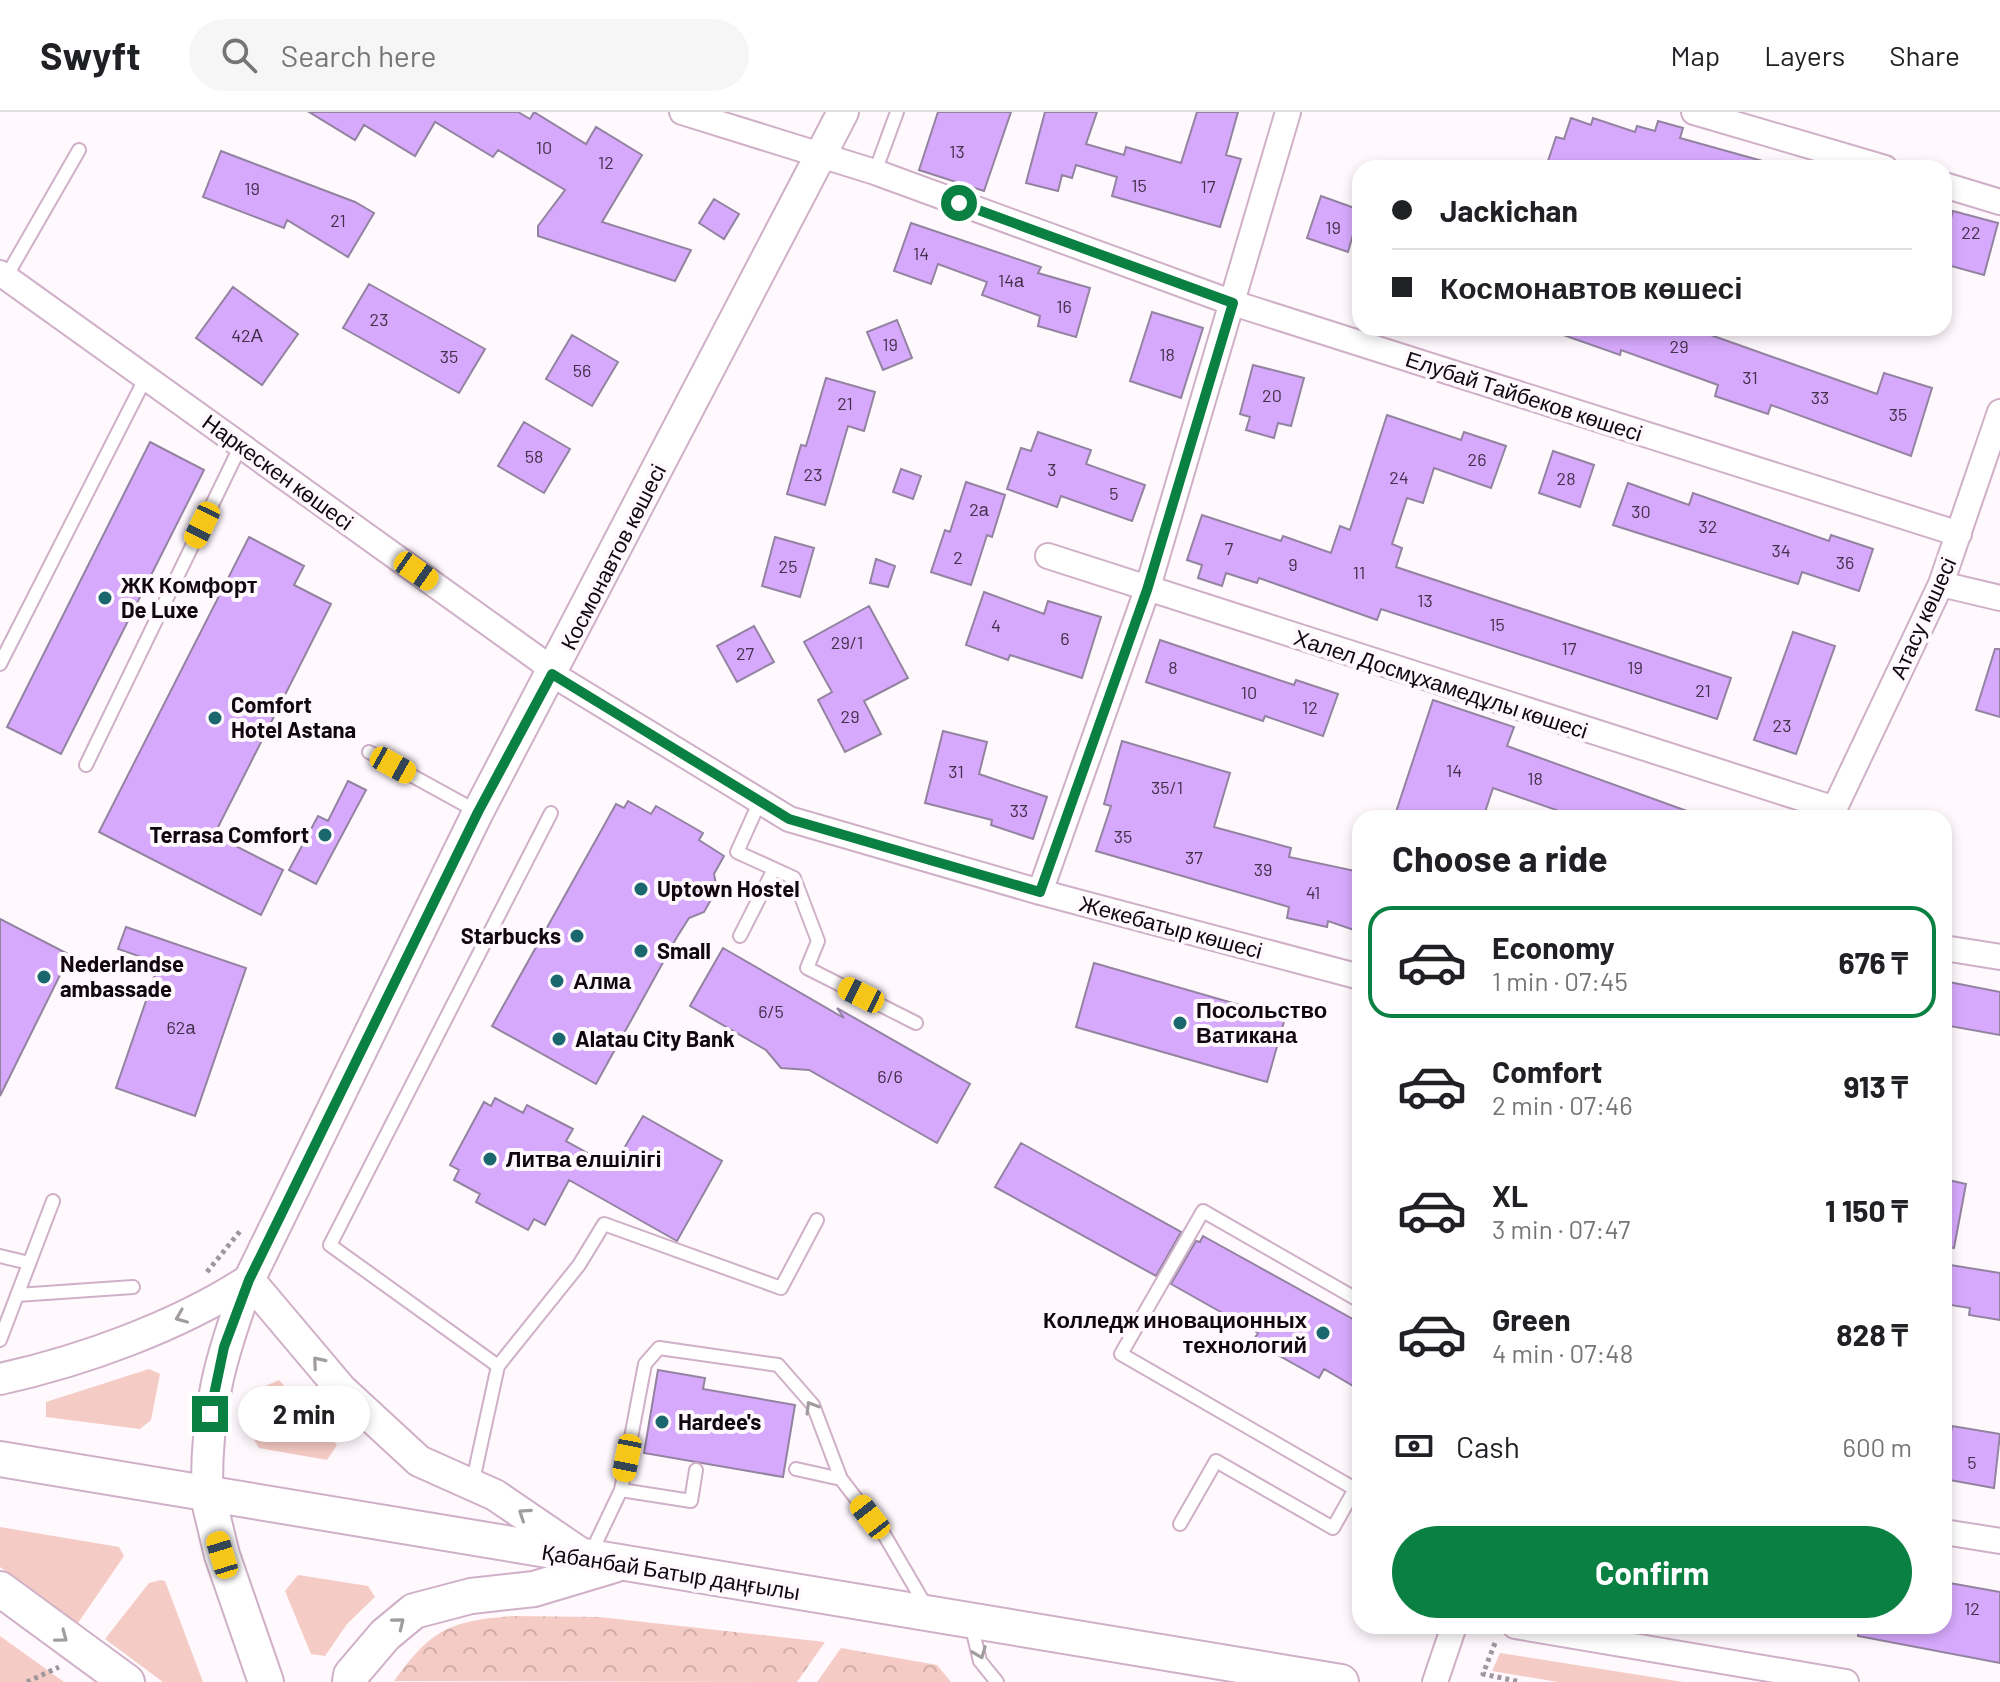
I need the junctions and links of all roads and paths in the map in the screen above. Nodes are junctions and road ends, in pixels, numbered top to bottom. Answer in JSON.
{"nodes":[{"id":1,"x":682,"y":112,"type":"edge"},
{"id":2,"x":843,"y":112,"type":"edge"},
{"id":3,"x":897,"y":112,"type":"edge"},
{"id":4,"x":1288,"y":112,"type":"edge"},
{"id":5,"x":1694,"y":112,"type":"edge"},
{"id":6,"x":79,"y":150,"type":"dead end"},
{"id":7,"x":822,"y":154,"type":"junction"},
{"id":8,"x":1858,"y":160,"type":"edge"},
{"id":9,"x":875,"y":172,"type":"junction"},
{"id":10,"x":1952,"y":187,"type":"edge"},
{"id":11,"x":2000,"y":202,"type":"edge"},
{"id":12,"x":3,"y":275,"type":"edge"},
{"id":13,"x":1233,"y":303,"type":"junction"},
{"id":14,"x":146,"y":377,"type":"junction"},
{"id":15,"x":2000,"y":412,"type":"edge"},
{"id":16,"x":241,"y":445,"type":"junction"},
{"id":17,"x":1959,"y":534,"type":"junction"},
{"id":18,"x":1048,"y":556,"type":"dead end"},
{"id":19,"x":1941,"y":584,"type":"junction"},
{"id":20,"x":1147,"y":590,"type":"junction"},
{"id":21,"x":2000,"y":598,"type":"edge"},
{"id":22,"x":0,"y":664,"type":"edge"},
{"id":23,"x":552,"y":674,"type":"junction"},
{"id":24,"x":369,"y":752,"type":"dead end"},
{"id":25,"x":86,"y":765,"type":"dead end"},
{"id":26,"x":760,"y":801,"type":"junction"},
{"id":27,"x":1820,"y":810,"type":"edge"},
{"id":28,"x":1834,"y":810,"type":"edge"},
{"id":29,"x":478,"y":812,"type":"junction"},
{"id":30,"x":551,"y":813,"type":"dead end"},
{"id":31,"x":774,"y":869,"type":"junction"},
{"id":32,"x":1040,"y":892,"type":"junction"},
{"id":33,"x":740,"y":936,"type":"dead end"},
{"id":34,"x":1952,"y":949,"type":"edge"},
{"id":35,"x":2000,"y":957,"type":"edge"},
{"id":36,"x":1352,"y":975,"type":"edge"},
{"id":37,"x":916,"y":1023,"type":"dead end"},
{"id":38,"x":53,"y":1201,"type":"dead end"},
{"id":39,"x":817,"y":1220,"type":"dead end"},
{"id":40,"x":0,"y":1256,"type":"edge"},
{"id":41,"x":29,"y":1263,"type":"junction"},
{"id":42,"x":249,"y":1280,"type":"junction"},
{"id":43,"x":133,"y":1287,"type":"dead end"},
{"id":44,"x":17,"y":1295,"type":"junction"},
{"id":45,"x":1352,"y":1296,"type":"edge"},
{"id":46,"x":0,"y":1340,"type":"edge"},
{"id":47,"x":498,"y":1366,"type":"junction"},
{"id":48,"x":0,"y":1379,"type":"edge"},
{"id":49,"x":0,"y":1459,"type":"edge"},
{"id":50,"x":796,"y":1469,"type":"dead end"},
{"id":51,"x":696,"y":1470,"type":"dead end"},
{"id":52,"x":841,"y":1479,"type":"junction"},
{"id":53,"x":472,"y":1485,"type":"junction"},
{"id":54,"x":1352,"y":1487,"type":"edge"},
{"id":55,"x":621,"y":1490,"type":"junction"},
{"id":56,"x":207,"y":1493,"type":"junction"},
{"id":57,"x":1352,"y":1494,"type":"edge"},
{"id":58,"x":1180,"y":1524,"type":"dead end"},
{"id":59,"x":1952,"y":1533,"type":"edge"},
{"id":60,"x":2000,"y":1541,"type":"edge"},
{"id":61,"x":604,"y":1561,"type":"junction"},
{"id":62,"x":0,"y":1589,"type":"edge"},
{"id":63,"x":930,"y":1614,"type":"junction"},
{"id":64,"x":970,"y":1621,"type":"junction"},
{"id":65,"x":1451,"y":1634,"type":"edge"},
{"id":66,"x":1562,"y":1634,"type":"edge"},
{"id":67,"x":1495,"y":1643,"type":"dead end"},
{"id":68,"x":63,"y":1665,"type":"dead end"},
{"id":69,"x":27,"y":1682,"type":"edge"},
{"id":70,"x":127,"y":1682,"type":"edge"},
{"id":71,"x":266,"y":1682,"type":"edge"},
{"id":72,"x":350,"y":1682,"type":"edge"},
{"id":73,"x":997,"y":1682,"type":"edge"},
{"id":74,"x":1341,"y":1682,"type":"edge"},
{"id":75,"x":1435,"y":1682,"type":"edge"},
{"id":76,"x":1521,"y":1682,"type":"edge"},
{"id":77,"x":1846,"y":1682,"type":"edge"}],
"edges":[{"from":1,"to":7,"type":"street","name":"Елубай Тайбеков көшесі"},
{"from":2,"to":7,"type":"street","name":"Космонавтов көшесі"},
{"from":3,"to":9,"type":"lane"},
{"from":4,"to":13,"type":"street"},
{"from":5,"to":8,"type":"street"},
{"from":6,"to":12,"type":"lane"},
{"from":7,"to":9,"type":"street","name":"Елубай Тайбеков көшесі"},
{"from":7,"to":23,"type":"street","name":"Космонавтов көшесі"},
{"from":9,"to":13,"type":"street","name":"Елубай Тайбеков көшесі"},
{"from":10,"to":11,"type":"street"},
{"from":12,"to":14,"type":"street","name":"Наркескен көшесі"},
{"from":13,"to":17,"type":"street","name":"Елубай Тайбеков көшесі"},
{"from":13,"to":20,"type":"street"},
{"from":14,"to":16,"type":"street","name":"Наркескен көшесі"},
{"from":14,"to":22,"type":"lane"},
{"from":15,"to":17,"type":"street","name":"Атасу көшесі"},
{"from":16,"to":23,"type":"street","name":"Наркескен көшесі"},
{"from":16,"to":25,"type":"lane"},
{"from":17,"to":19,"type":"street","name":"Атасу көшесі"},
{"from":18,"to":20,"type":"street","name":"Халел Досмұхамедұлы көшесі"},
{"from":19,"to":21,"type":"street"},
{"from":19,"to":28,"type":"street","name":"Атасу көшесі"},
{"from":20,"to":27,"type":"street","name":"Халел Досмұхамедұлы көшесі"},
{"from":20,"to":32,"type":"street"},
{"from":23,"to":26,"type":"street","name":"Жекебатыр көшесі"},
{"from":23,"to":29,"type":"street","name":"Космонавтов көшесі"},
{"from":24,"to":29,"type":"lane"},
{"from":26,"to":31,"type":"lane"},
{"from":26,"to":32,"type":"street","name":"Жекебатыр көшесі"},
{"from":29,"to":42,"type":"street","name":"Космонавтов көшесі"},
{"from":30,"to":47,"type":"lane"},
{"from":31,"to":33,"type":"lane"},
{"from":31,"to":37,"type":"lane"},
{"from":32,"to":36,"type":"street","name":"Жекебатыр көшесі"},
{"from":34,"to":35,"type":"street"},
{"from":38,"to":41,"type":"lane"},
{"from":39,"to":47,"type":"lane"},
{"from":40,"to":41,"type":"lane"},
{"from":41,"to":44,"type":"lane"},
{"from":42,"to":48,"type":"street","one_way":true},
{"from":53,"to":42,"type":"street","one_way":true},
{"from":42,"to":56,"type":"street","name":"Космонавтов көшесі"},
{"from":43,"to":44,"type":"lane"},
{"from":44,"to":46,"type":"lane"},
{"from":45,"to":54,"type":"lane"},
{"from":47,"to":53,"type":"lane"},
{"from":49,"to":56,"type":"main road","name":"Қабанбай Батыр даңғылы"},
{"from":50,"to":52,"type":"lane"},
{"from":51,"to":55,"type":"lane"},
{"from":52,"to":55,"type":"lane","one_way":true},
{"from":52,"to":63,"type":"lane"},
{"from":61,"to":53,"type":"street","one_way":true},
{"from":55,"to":61,"type":"lane"},
{"from":56,"to":61,"type":"main road","name":"Қабанбай Батыр даңғылы"},
{"from":56,"to":71,"type":"main road"},
{"from":57,"to":58,"type":"lane"},
{"from":59,"to":60,"type":"street"},
{"from":61,"to":63,"type":"main road","name":"Қабанбай Батыр даңғылы"},
{"from":72,"to":61,"type":"main road","one_way":true},
{"from":62,"to":70,"type":"main road","one_way":true},
{"from":63,"to":64,"type":"main road","name":"Қабанбай Батыр даңғылы"},
{"from":64,"to":73,"type":"lane","one_way":true},
{"from":64,"to":74,"type":"main road","name":"Қабанбай Батыр даңғылы"},
{"from":65,"to":75,"type":"street"},
{"from":66,"to":77,"type":"street"},
{"from":67,"to":76,"type":"path"},
{"from":68,"to":69,"type":"path"}]}
